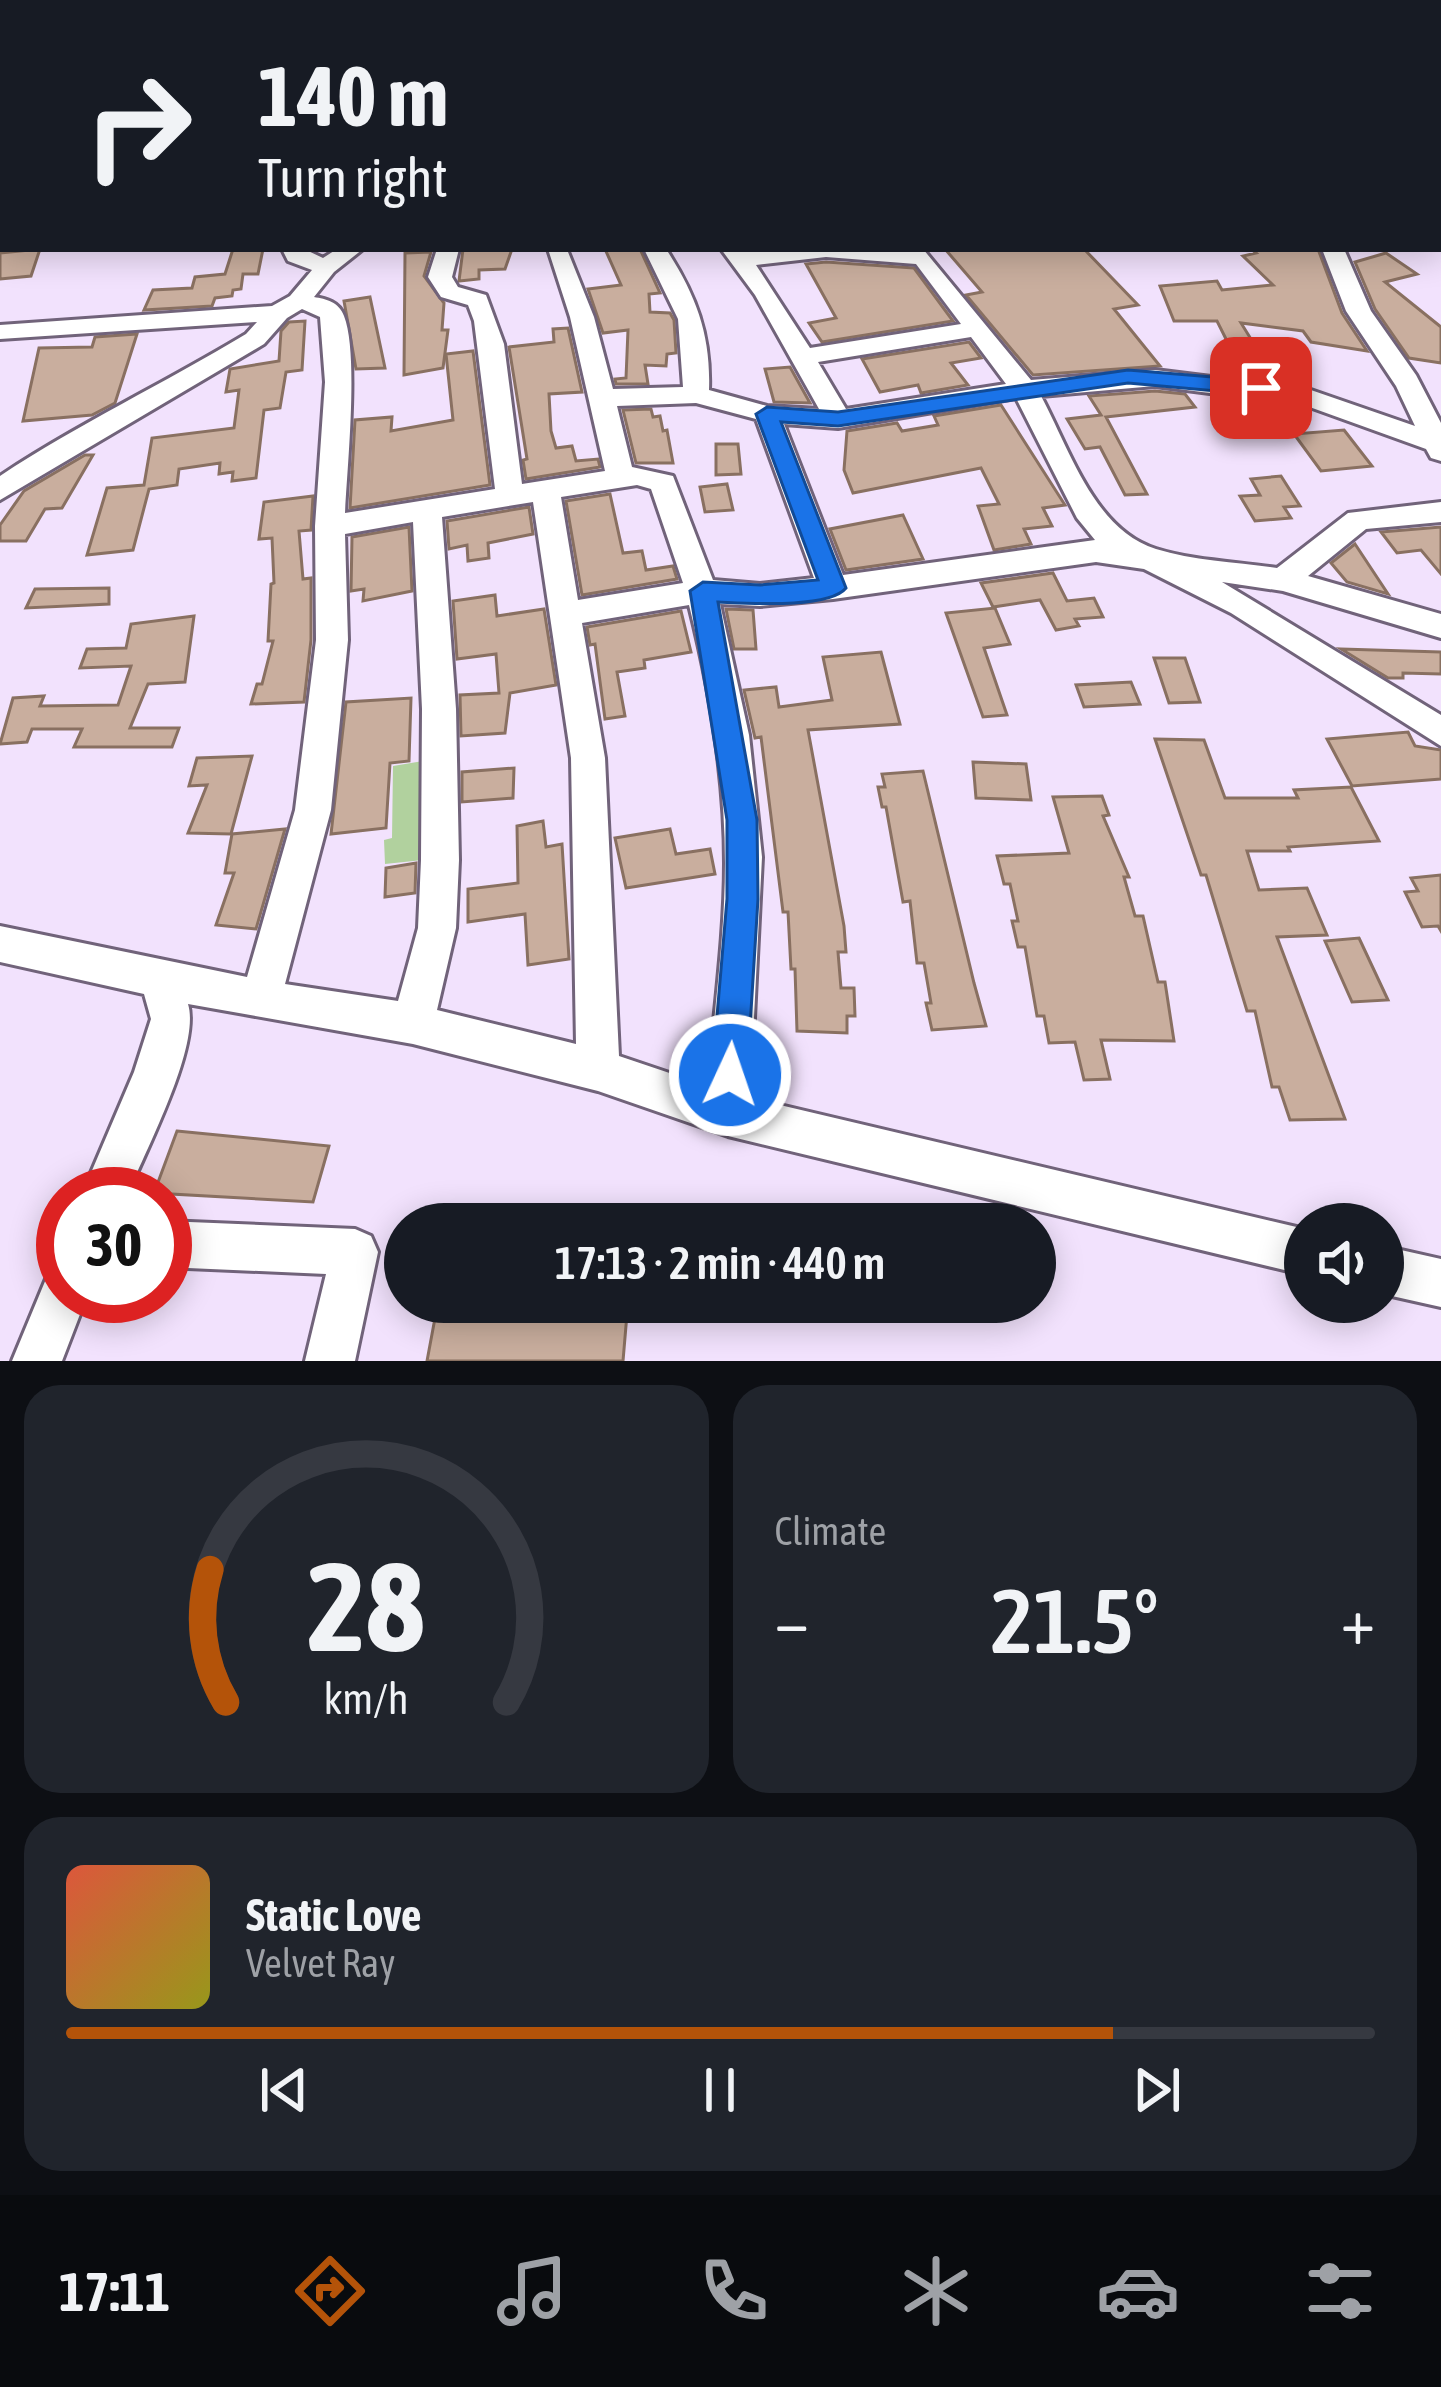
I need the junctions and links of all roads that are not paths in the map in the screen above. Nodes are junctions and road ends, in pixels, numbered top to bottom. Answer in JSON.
{"nodes":[{"id":1,"x":294,"y":252,"type":"edge"},
{"id":2,"x":348,"y":252,"type":"edge"},
{"id":3,"x":447,"y":252,"type":"edge"},
{"id":4,"x":557,"y":252,"type":"dead end"},
{"id":5,"x":658,"y":252,"type":"edge"},
{"id":6,"x":790,"y":252,"type":"edge"},
{"id":7,"x":870,"y":252,"type":"edge"},
{"id":8,"x":1335,"y":252,"type":"edge"},
{"id":9,"x":915,"y":254,"type":"edge"},
{"id":10,"x":736,"y":255,"type":"edge"},
{"id":11,"x":326,"y":267,"type":"junction"},
{"id":12,"x":288,"y":307,"type":"junction"},
{"id":13,"x":976,"y":328,"type":"junction"},
{"id":14,"x":0,"y":332,"type":"edge"},
{"id":15,"x":804,"y":357,"type":"junction"},
{"id":16,"x":1024,"y":389,"type":"junction"},
{"id":17,"x":696,"y":395,"type":"junction"},
{"id":18,"x":602,"y":398,"type":"junction"},
{"id":19,"x":767,"y":414,"type":"junction"},
{"id":20,"x":838,"y":419,"type":"junction"},
{"id":21,"x":1439,"y":447,"type":"edge"},
{"id":22,"x":621,"y":478,"type":"junction"},
{"id":23,"x":0,"y":490,"type":"edge"},
{"id":24,"x":545,"y":490,"type":"junction"},
{"id":25,"x":510,"y":494,"type":"junction"},
{"id":26,"x":1441,"y":512,"type":"edge"},
{"id":27,"x":427,"y":513,"type":"junction"},
{"id":28,"x":330,"y":526,"type":"junction"},
{"id":29,"x":1139,"y":555,"type":"junction"},
{"id":30,"x":1270,"y":578,"type":"junction"},
{"id":31,"x":833,"y":588,"type":"junction"},
{"id":32,"x":703,"y":591,"type":"junction"},
{"id":33,"x":1242,"y":605,"type":"junction"},
{"id":34,"x":566,"y":614,"type":"junction"},
{"id":35,"x":1441,"y":626,"type":"edge"},
{"id":36,"x":1441,"y":732,"type":"edge"},
{"id":37,"x":0,"y":944,"type":"edge"},
{"id":38,"x":159,"y":976,"type":"junction"},
{"id":39,"x":261,"y":1000,"type":"junction"},
{"id":40,"x":413,"y":1024,"type":"junction"},
{"id":41,"x":598,"y":1070,"type":"junction"},
{"id":42,"x":728,"y":1114,"type":"junction"},
{"id":43,"x":116,"y":1167,"type":"edge"},
{"id":44,"x":192,"y":1245,"type":"edge"},
{"id":45,"x":1284,"y":1247,"type":"edge"},
{"id":46,"x":1404,"y":1275,"type":"edge"},
{"id":47,"x":1441,"y":1283,"type":"edge"},
{"id":48,"x":52,"y":1323,"type":"edge"},
{"id":49,"x":37,"y":1361,"type":"edge"},
{"id":50,"x":330,"y":1361,"type":"edge"}],
"edges":[{"from":1,"to":11,"type":"street"},
{"from":2,"to":11,"type":"street"},
{"from":3,"to":25,"type":"street"},
{"from":4,"to":18,"type":"street"},
{"from":5,"to":17,"type":"street"},
{"from":6,"to":10,"type":"street"},
{"from":7,"to":9,"type":"street"},
{"from":8,"to":21,"type":"street"},
{"from":9,"to":13,"type":"street"},
{"from":10,"to":15,"type":"street"},
{"from":11,"to":12,"type":"street"},
{"from":12,"to":14,"type":"street"},
{"from":12,"to":23,"type":"street"},
{"from":12,"to":28,"type":"street"},
{"from":13,"to":15,"type":"street"},
{"from":13,"to":16,"type":"street"},
{"from":15,"to":20,"type":"street"},
{"from":16,"to":20,"type":"street"},
{"from":16,"to":21,"type":"street"},
{"from":16,"to":29,"type":"street"},
{"from":17,"to":18,"type":"street"},
{"from":17,"to":19,"type":"street"},
{"from":18,"to":22,"type":"street"},
{"from":19,"to":20,"type":"street"},
{"from":19,"to":31,"type":"street"},
{"from":22,"to":24,"type":"street"},
{"from":22,"to":32,"type":"street"},
{"from":24,"to":25,"type":"street"},
{"from":24,"to":34,"type":"street"},
{"from":25,"to":27,"type":"street"},
{"from":26,"to":30,"type":"street"},
{"from":27,"to":28,"type":"street"},
{"from":27,"to":40,"type":"street"},
{"from":28,"to":39,"type":"street"},
{"from":29,"to":30,"type":"street"},
{"from":29,"to":31,"type":"street"},
{"from":29,"to":33,"type":"street"},
{"from":30,"to":33,"type":"street"},
{"from":30,"to":35,"type":"street"},
{"from":31,"to":32,"type":"street"},
{"from":32,"to":34,"type":"street"},
{"from":32,"to":42,"type":"street"},
{"from":33,"to":36,"type":"street"},
{"from":34,"to":41,"type":"street"},
{"from":37,"to":38,"type":"street"},
{"from":38,"to":39,"type":"street"},
{"from":38,"to":43,"type":"street"},
{"from":39,"to":40,"type":"street"},
{"from":40,"to":41,"type":"street"},
{"from":41,"to":42,"type":"street"},
{"from":42,"to":45,"type":"street"},
{"from":44,"to":50,"type":"street"},
{"from":46,"to":47,"type":"street"},
{"from":48,"to":49,"type":"street"}]}
